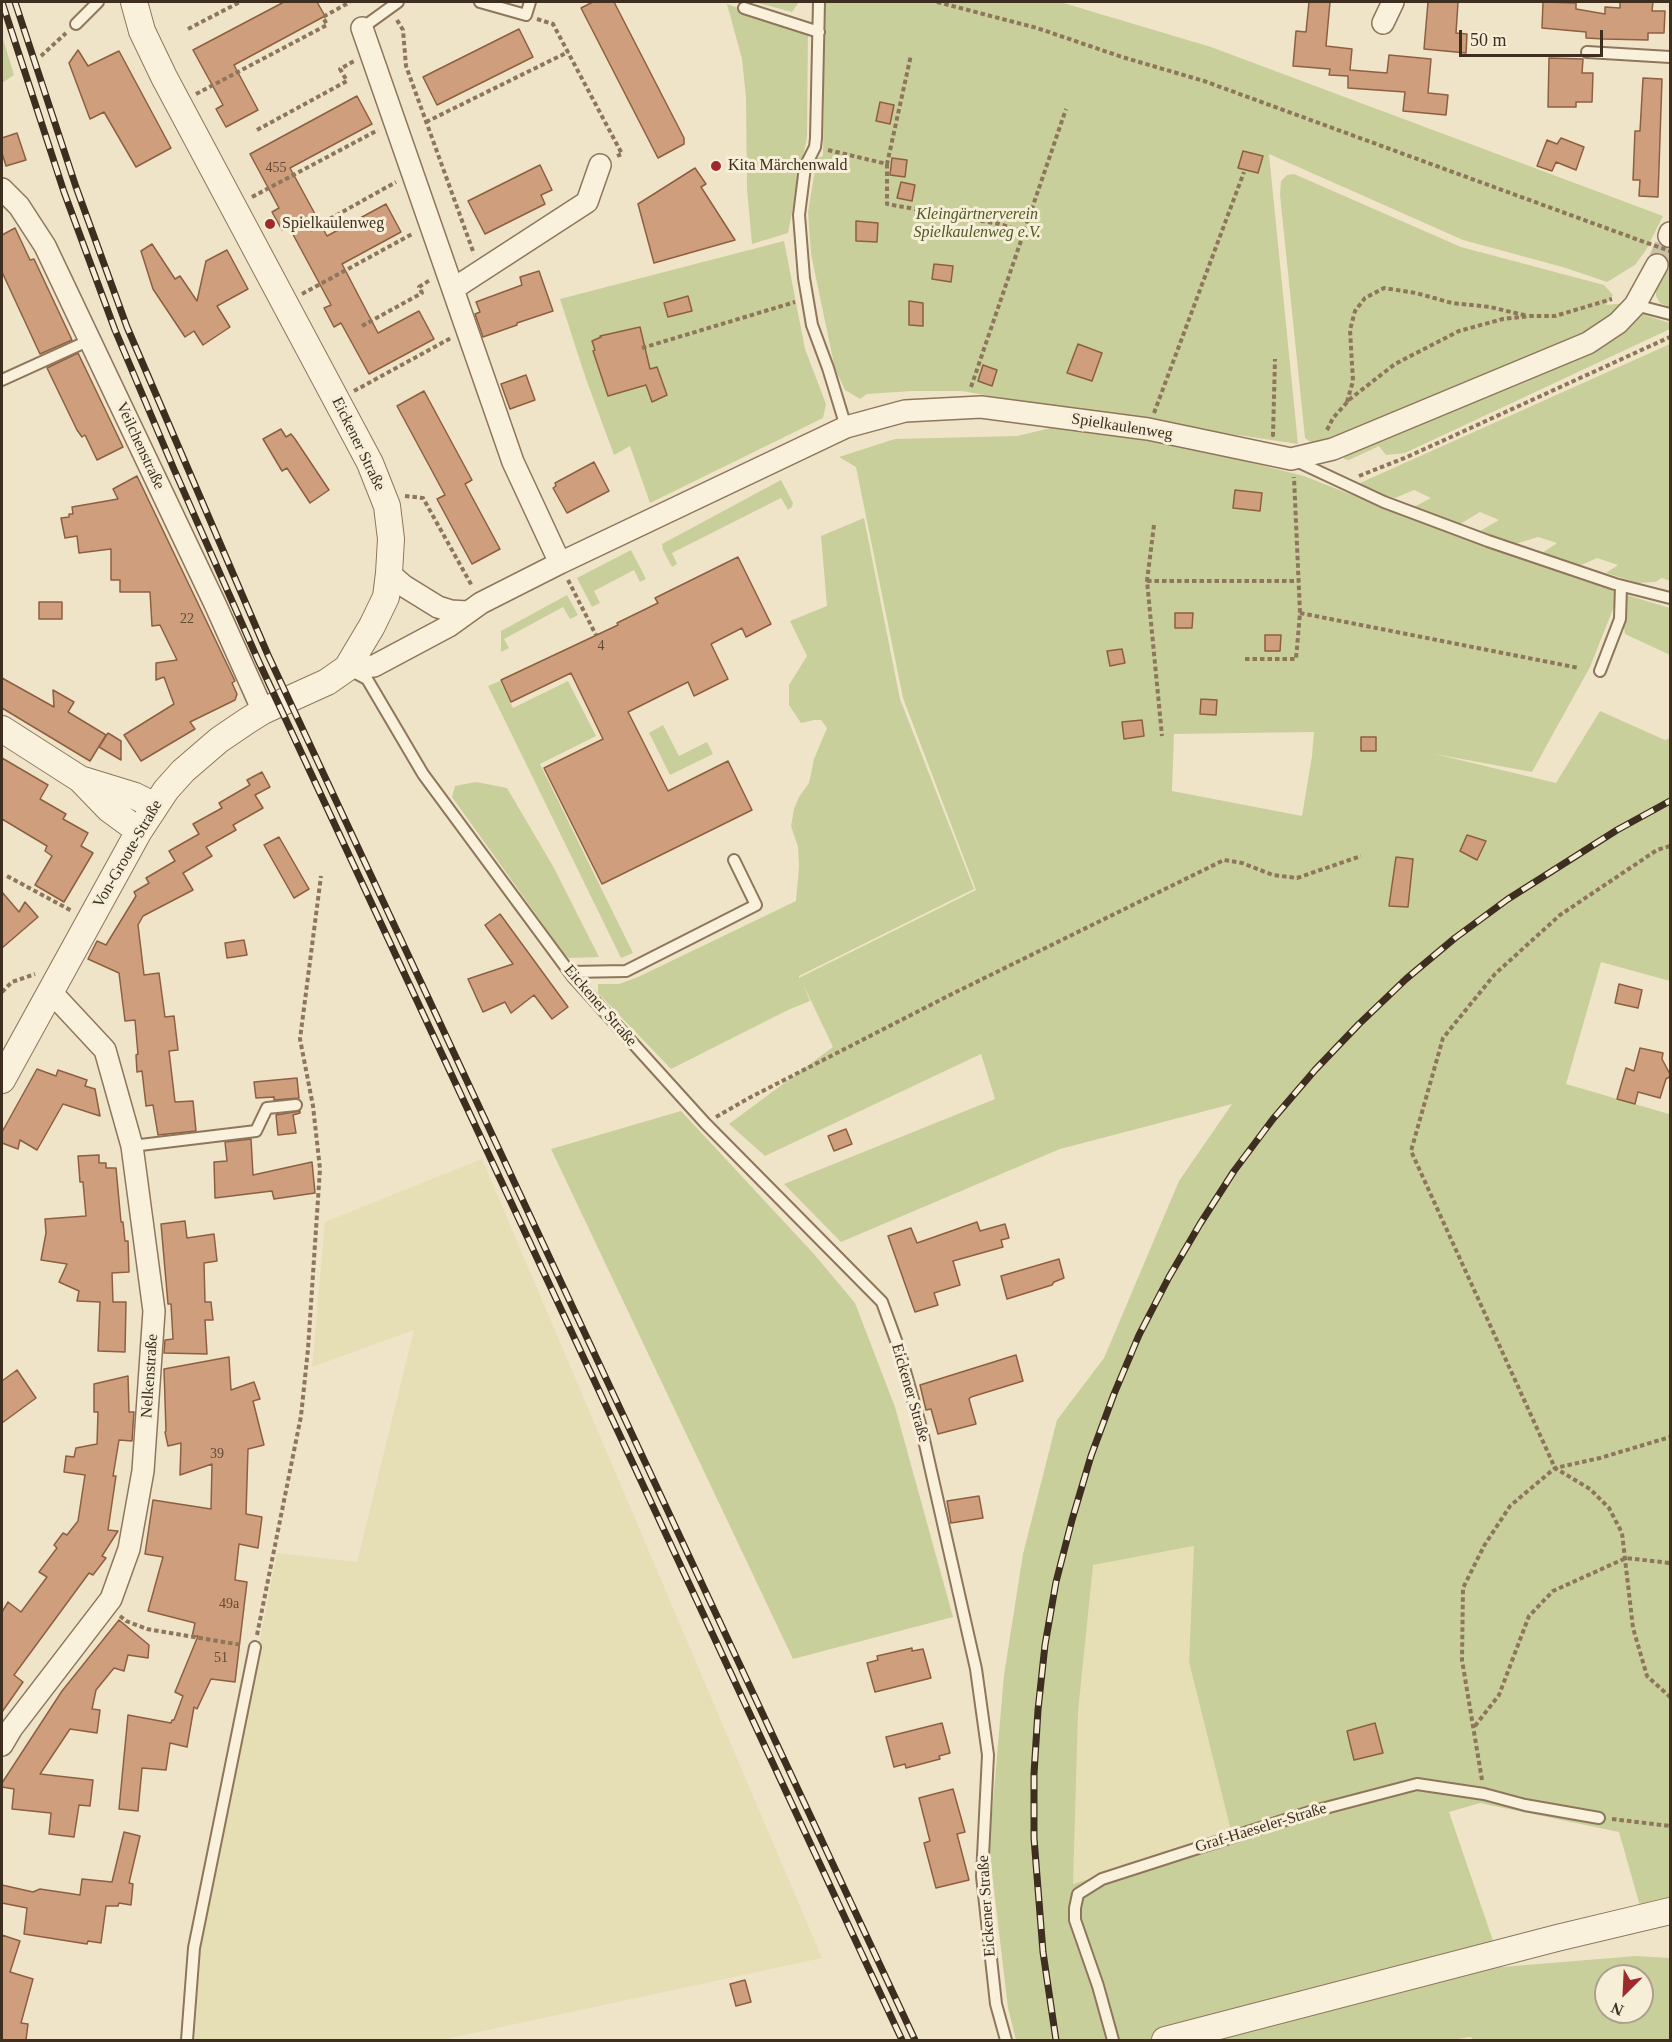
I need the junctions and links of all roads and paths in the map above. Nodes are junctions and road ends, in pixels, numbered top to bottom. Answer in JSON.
{"nodes":[{"id":1,"x":98,"y":2,"type":"edge"},
{"id":2,"x":134,"y":2,"type":"edge"},
{"id":3,"x":240,"y":2,"type":"edge"},
{"id":4,"x":350,"y":2,"type":"edge"},
{"id":5,"x":480,"y":2,"type":"edge"},
{"id":6,"x":530,"y":2,"type":"edge"},
{"id":7,"x":819,"y":2,"type":"edge"},
{"id":8,"x":937,"y":2,"type":"edge"},
{"id":9,"x":1393,"y":2,"type":"edge"},
{"id":10,"x":396,"y":3,"type":"edge"},
{"id":11,"x":744,"y":8,"type":"dead end"},
{"id":12,"x":526,"y":15,"type":"junction"},
{"id":13,"x":1383,"y":23,"type":"dead end"},
{"id":14,"x":75,"y":24,"type":"joint"},
{"id":15,"x":362,"y":28,"type":"joint"},
{"id":16,"x":188,"y":30,"type":"dead end"},
{"id":17,"x":819,"y":32,"type":"junction"},
{"id":18,"x":370,"y":51,"type":"junction"},
{"id":19,"x":568,"y":52,"type":"junction"},
{"id":20,"x":1587,"y":52,"type":"dead end"},
{"id":21,"x":911,"y":55,"type":"dead end"},
{"id":22,"x":41,"y":56,"type":"dead end"},
{"id":23,"x":1671,"y":57,"type":"edge"},
{"id":24,"x":178,"y":104,"type":"junction"},
{"id":25,"x":1066,"y":109,"type":"dead end"},
{"id":26,"x":395,"y":121,"type":"junction"},
{"id":27,"x":426,"y":122,"type":"junction"},
{"id":28,"x":257,"y":130,"type":"dead end"},
{"id":29,"x":815,"y":147,"type":"junction"},
{"id":30,"x":887,"y":164,"type":"junction"},
{"id":31,"x":600,"y":165,"type":"joint"},
{"id":32,"x":1244,"y":172,"type":"dead end"},
{"id":33,"x":413,"y":173,"type":"junction"},
{"id":34,"x":2,"y":189,"type":"edge"},
{"id":35,"x":234,"y":207,"type":"junction"},
{"id":36,"x":430,"y":224,"type":"junction"},
{"id":37,"x":310,"y":230,"type":"dead end"},
{"id":38,"x":1023,"y":231,"type":"junction"},
{"id":39,"x":1667,"y":246,"type":"edge"},
{"id":40,"x":480,"y":272,"type":"junction"},
{"id":41,"x":450,"y":280,"type":"junction"},
{"id":42,"x":808,"y":299,"type":"junction"},
{"id":43,"x":286,"y":303,"type":"junction"},
{"id":44,"x":1635,"y":304,"type":"junction"},
{"id":45,"x":1671,"y":314,"type":"edge"},
{"id":46,"x":1530,"y":316,"type":"junction"},
{"id":47,"x":362,"y":326,"type":"dead end"},
{"id":48,"x":467,"y":329,"type":"junction"},
{"id":49,"x":1671,"y":337,"type":"edge"},
{"id":50,"x":90,"y":340,"type":"junction"},
{"id":51,"x":642,"y":348,"type":"dead end"},
{"id":52,"x":1275,"y":359,"type":"dead end"},
{"id":53,"x":2,"y":380,"type":"edge"},
{"id":54,"x":971,"y":387,"type":"dead end"},
{"id":55,"x":337,"y":400,"type":"junction"},
{"id":56,"x":1347,"y":402,"type":"junction"},
{"id":57,"x":1155,"y":420,"type":"junction"},
{"id":58,"x":846,"y":427,"type":"junction"},
{"id":59,"x":1262,"y":433,"type":"dead end"},
{"id":60,"x":1324,"y":435,"type":"dead end"},
{"id":61,"x":1291,"y":459,"type":"junction"},
{"id":62,"x":1342,"y":483,"type":"junction"},
{"id":63,"x":382,"y":493,"type":"junction"},
{"id":64,"x":1154,"y":525,"type":"dead end"},
{"id":65,"x":560,"y":563,"type":"junction"},
{"id":66,"x":389,"y":573,"type":"junction"},
{"id":67,"x":1147,"y":581,"type":"junction"},
{"id":68,"x":1299,"y":581,"type":"junction"},
{"id":69,"x":1621,"y":586,"type":"junction"},
{"id":70,"x":1671,"y":598,"type":"edge"},
{"id":71,"x":474,"y":607,"type":"junction"},
{"id":72,"x":1300,"y":613,"type":"junction"},
{"id":73,"x":596,"y":635,"type":"dead end"},
{"id":74,"x":1245,"y":659,"type":"dead end"},
{"id":75,"x":347,"y":668,"type":"junction"},
{"id":76,"x":1579,"y":668,"type":"dead end"},
{"id":77,"x":1600,"y":671,"type":"dead end"},
{"id":78,"x":263,"y":711,"type":"junction"},
{"id":79,"x":2,"y":729,"type":"edge"},
{"id":80,"x":1162,"y":736,"type":"dead end"},
{"id":81,"x":80,"y":779,"type":"junction"},
{"id":82,"x":155,"y":806,"type":"junction"},
{"id":83,"x":139,"y":831,"type":"junction"},
{"id":84,"x":1671,"y":846,"type":"edge"},
{"id":85,"x":1361,"y":856,"type":"dead end"},
{"id":86,"x":734,"y":861,"type":"dead end"},
{"id":87,"x":7,"y":876,"type":"dead end"},
{"id":88,"x":321,"y":876,"type":"dead end"},
{"id":89,"x":90,"y":921,"type":"junction"},
{"id":90,"x":569,"y":972,"type":"junction"},
{"id":91,"x":51,"y":992,"type":"junction"},
{"id":92,"x":2,"y":1079,"type":"edge"},
{"id":93,"x":296,"y":1105,"type":"dead end"},
{"id":94,"x":705,"y":1123,"type":"junction"},
{"id":95,"x":132,"y":1146,"type":"junction"},
{"id":96,"x":1671,"y":1437,"type":"edge"},
{"id":97,"x":1555,"y":1468,"type":"junction"},
{"id":98,"x":1626,"y":1558,"type":"junction"},
{"id":99,"x":1671,"y":1563,"type":"edge"},
{"id":100,"x":107,"y":1604,"type":"junction"},
{"id":101,"x":255,"y":1647,"type":"junction"},
{"id":102,"x":1671,"y":1697,"type":"edge"},
{"id":103,"x":1474,"y":1726,"type":"junction"},
{"id":104,"x":2,"y":1745,"type":"edge"},
{"id":105,"x":1484,"y":1794,"type":"junction"},
{"id":106,"x":1599,"y":1818,"type":"joint"},
{"id":107,"x":1671,"y":1826,"type":"edge"},
{"id":108,"x":1671,"y":1911,"type":"edge"},
{"id":109,"x":187,"y":2040,"type":"edge"},
{"id":110,"x":1006,"y":2040,"type":"edge"},
{"id":111,"x":1113,"y":2040,"type":"edge"},
{"id":112,"x":1165,"y":2040,"type":"edge"}],
"edges":[{"from":1,"to":14,"type":"lane"},
{"from":2,"to":24,"type":"street","name":"Eickener Straße"},
{"from":3,"to":16,"type":"path"},
{"from":4,"to":24,"type":"path"},
{"from":5,"to":12,"type":"lane"},
{"from":6,"to":12,"type":"lane"},
{"from":7,"to":17,"type":"lane"},
{"from":8,"to":39,"type":"path","bridge":true},
{"from":9,"to":13,"type":"street"},
{"from":10,"to":15,"type":"lane"},
{"from":10,"to":27,"type":"path"},
{"from":11,"to":17,"type":"lane"},
{"from":12,"to":19,"type":"path"},
{"from":14,"to":22,"type":"path"},
{"from":15,"to":18,"type":"street"},
{"from":17,"to":29,"type":"lane"},
{"from":18,"to":26,"type":"street"},
{"from":18,"to":28,"type":"path"},
{"from":19,"to":27,"type":"path"},
{"from":19,"to":31,"type":"path"},
{"from":20,"to":23,"type":"lane"},
{"from":21,"to":30,"type":"path"},
{"from":24,"to":35,"type":"street","name":"Eickener Straße"},
{"from":25,"to":38,"type":"path"},
{"from":26,"to":33,"type":"street"},
{"from":26,"to":35,"type":"path"},
{"from":27,"to":40,"type":"path"},
{"from":29,"to":30,"type":"path"},
{"from":29,"to":42,"type":"lane"},
{"from":30,"to":38,"type":"path"},
{"from":31,"to":40,"type":"street"},
{"from":32,"to":57,"type":"path"},
{"from":33,"to":36,"type":"street"},
{"from":33,"to":37,"type":"path"},
{"from":34,"to":50,"type":"street","name":"Veilchenstraße"},
{"from":35,"to":43,"type":"street","name":"Eickener Straße"},
{"from":36,"to":41,"type":"street"},
{"from":36,"to":43,"type":"path"},
{"from":38,"to":54,"type":"path"},
{"from":39,"to":44,"type":"street","name":"Spielkaulenweg"},
{"from":40,"to":41,"type":"street"},
{"from":41,"to":47,"type":"path"},
{"from":41,"to":48,"type":"street"},
{"from":42,"to":51,"type":"path"},
{"from":42,"to":58,"type":"lane"},
{"from":43,"to":55,"type":"street","name":"Eickener Straße"},
{"from":44,"to":45,"type":"lane"},
{"from":44,"to":46,"type":"path"},
{"from":44,"to":61,"type":"street","name":"Spielkaulenweg"},
{"from":46,"to":56,"type":"path"},
{"from":46,"to":56,"type":"path"},
{"from":48,"to":55,"type":"path"},
{"from":48,"to":65,"type":"street"},
{"from":49,"to":62,"type":"path"},
{"from":50,"to":53,"type":"lane"},
{"from":50,"to":78,"type":"street","name":"Veilchenstraße"},
{"from":52,"to":59,"type":"path"},
{"from":55,"to":63,"type":"street","name":"Eickener Straße"},
{"from":56,"to":60,"type":"path"},
{"from":57,"to":58,"type":"street","name":"Spielkaulenweg"},
{"from":57,"to":61,"type":"street","name":"Spielkaulenweg"},
{"from":58,"to":65,"type":"street","name":"Spielkaulenweg"},
{"from":61,"to":62,"type":"lane"},
{"from":61,"to":68,"type":"path"},
{"from":62,"to":69,"type":"lane"},
{"from":63,"to":66,"type":"street","name":"Eickener Straße"},
{"from":63,"to":71,"type":"path"},
{"from":64,"to":67,"type":"path"},
{"from":65,"to":71,"type":"street","name":"Spielkaulenweg"},
{"from":65,"to":73,"type":"path"},
{"from":66,"to":71,"type":"street"},
{"from":66,"to":75,"type":"street","name":"Eickener Straße"},
{"from":67,"to":68,"type":"path"},
{"from":67,"to":80,"type":"path"},
{"from":68,"to":72,"type":"path"},
{"from":69,"to":70,"type":"lane"},
{"from":69,"to":77,"type":"lane"},
{"from":71,"to":75,"type":"street","name":"Spielkaulenweg"},
{"from":72,"to":74,"type":"path"},
{"from":72,"to":76,"type":"path"},
{"from":75,"to":78,"type":"street","name":"Von-Groote-Straße"},
{"from":75,"to":90,"type":"lane","name":"Eickener Straße"},
{"from":78,"to":82,"type":"street","name":"Von-Groote-Straße"},
{"from":79,"to":81,"type":"street"},
{"from":81,"to":82,"type":"street"},
{"from":81,"to":83,"type":"street"},
{"from":82,"to":83,"type":"street","name":"Von-Groote-Straße"},
{"from":83,"to":89,"type":"street","name":"Von-Groote-Straße"},
{"from":84,"to":97,"type":"path"},
{"from":85,"to":94,"type":"path"},
{"from":86,"to":90,"type":"lane"},
{"from":87,"to":89,"type":"path"},
{"from":88,"to":101,"type":"path"},
{"from":89,"to":91,"type":"street","name":"Von-Groote-Straße"},
{"from":90,"to":94,"type":"lane","name":"Eickener Straße"},
{"from":91,"to":92,"type":"street","name":"Von-Groote-Straße"},
{"from":91,"to":95,"type":"street","name":"Nelkenstraße"},
{"from":93,"to":95,"type":"lane"},
{"from":94,"to":110,"type":"lane","name":"Eickener Straße"},
{"from":95,"to":100,"type":"street","name":"Nelkenstraße"},
{"from":96,"to":97,"type":"path"},
{"from":97,"to":98,"type":"path"},
{"from":97,"to":103,"type":"path"},
{"from":98,"to":99,"type":"path"},
{"from":98,"to":102,"type":"path"},
{"from":98,"to":103,"type":"path"},
{"from":100,"to":101,"type":"path"},
{"from":100,"to":104,"type":"street","name":"Nelkenstraße"},
{"from":101,"to":109,"type":"lane"},
{"from":103,"to":105,"type":"path"},
{"from":105,"to":106,"type":"lane","name":"Graf-Haeseler-Straße"},
{"from":105,"to":111,"type":"lane","name":"Graf-Haeseler-Straße"},
{"from":106,"to":107,"type":"path"},
{"from":108,"to":112,"type":"street"}]}
